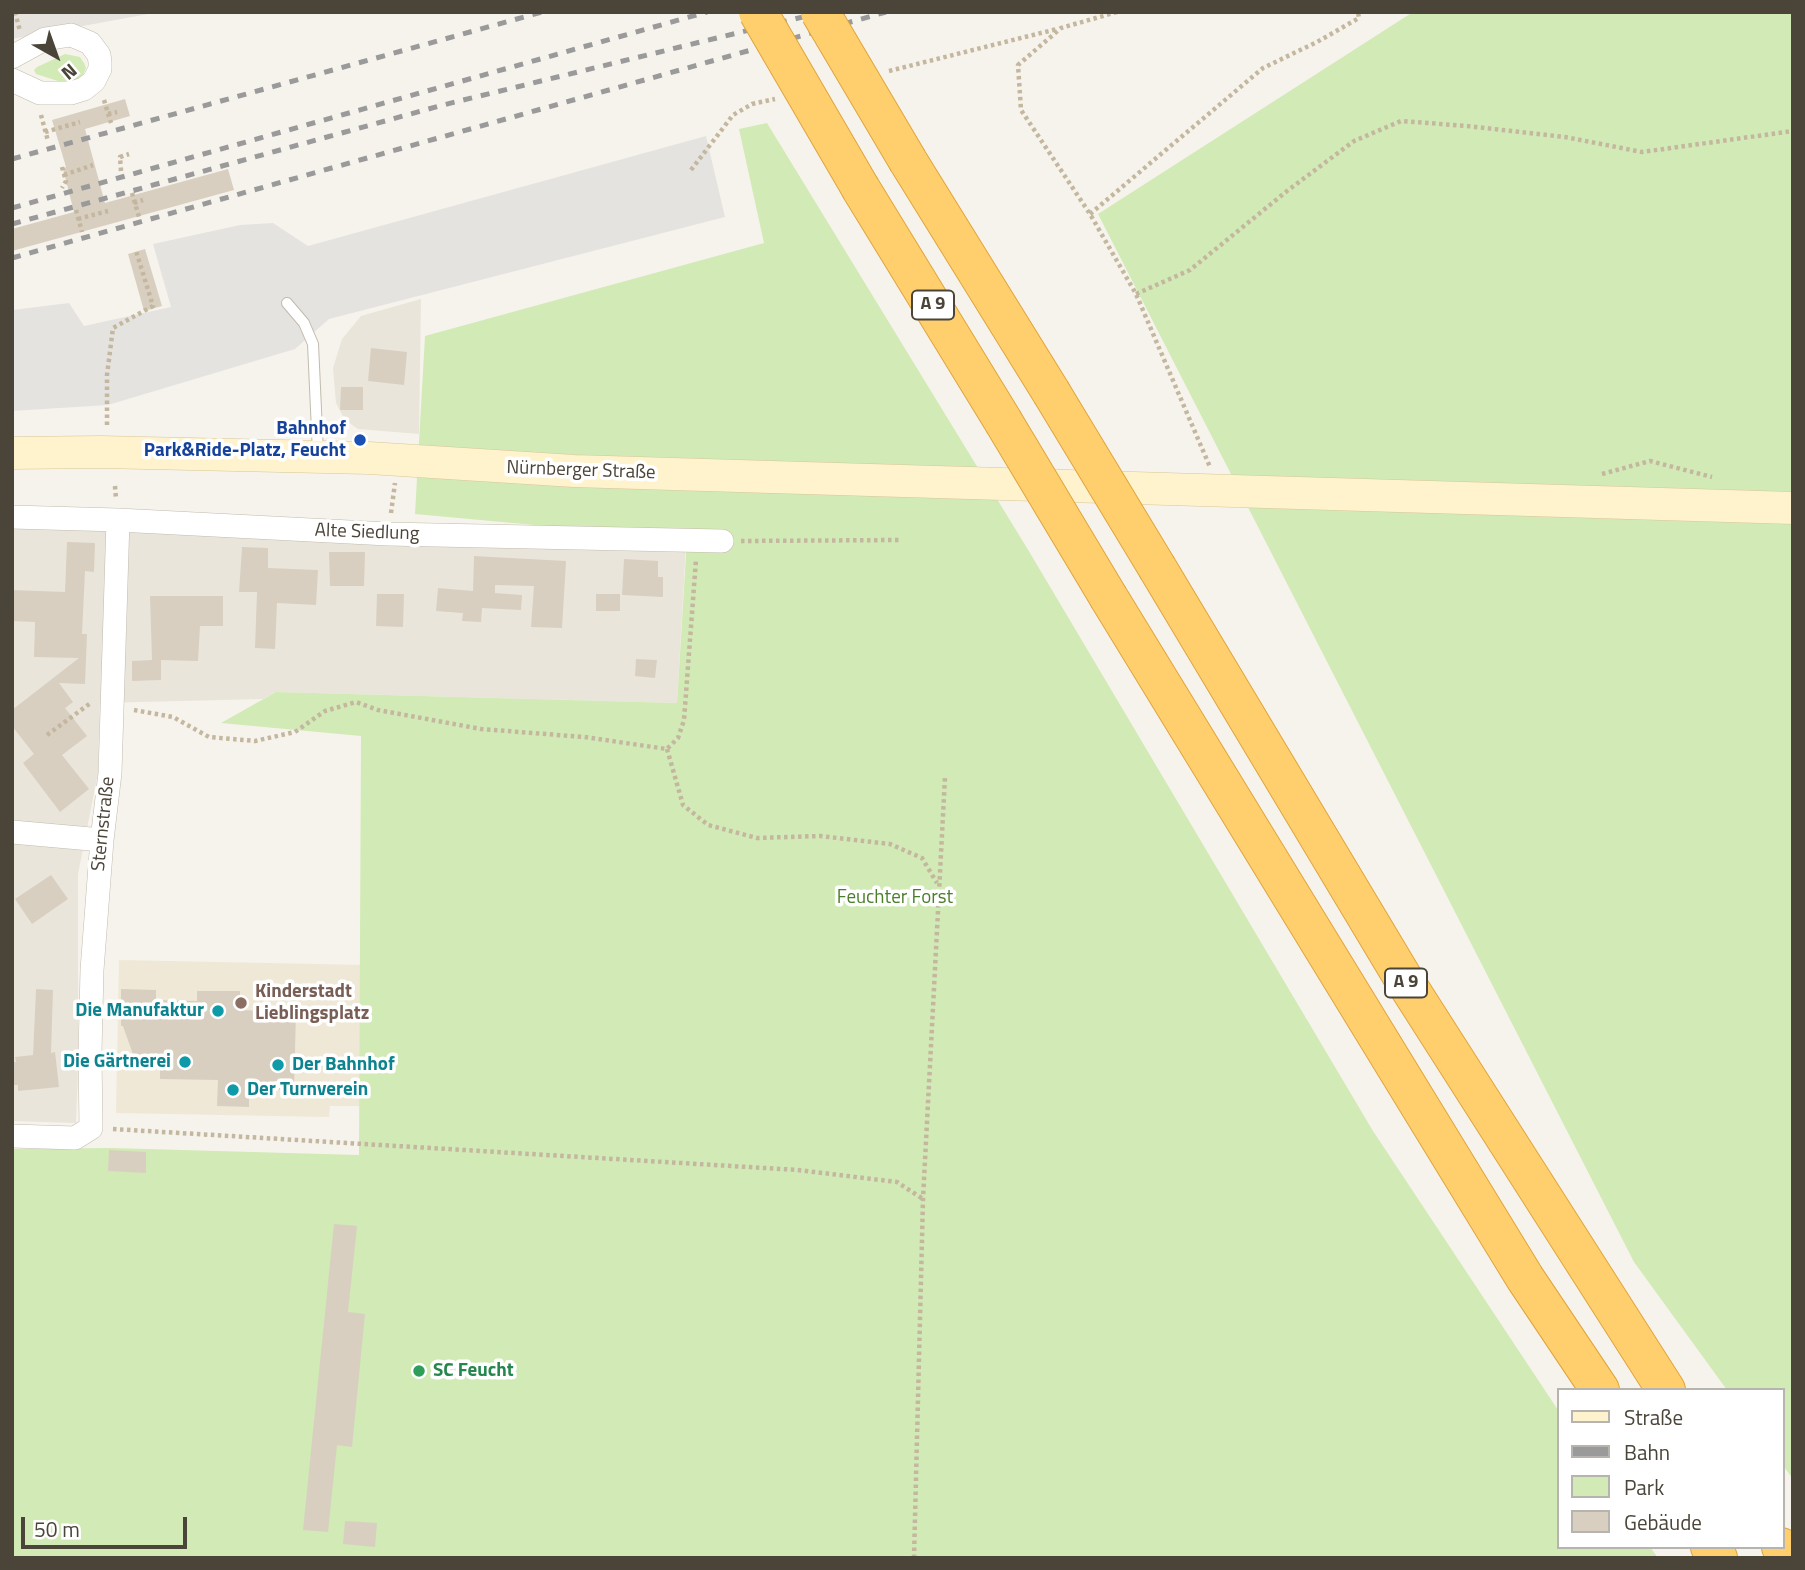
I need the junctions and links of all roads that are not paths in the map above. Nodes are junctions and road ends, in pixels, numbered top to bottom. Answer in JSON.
{"nodes":[{"id":1,"x":758,"y":12,"type":"edge"},
{"id":2,"x":820,"y":12,"type":"edge"},
{"id":3,"x":12,"y":57,"type":"edge"},
{"id":4,"x":12,"y":80,"type":"edge"},
{"id":5,"x":287,"y":303,"type":"dead end"},
{"id":6,"x":12,"y":453,"type":"edge"},
{"id":7,"x":318,"y":457,"type":"junction"},
{"id":8,"x":1793,"y":508,"type":"edge"},
{"id":9,"x":12,"y":517,"type":"edge"},
{"id":10,"x":118,"y":520,"type":"junction"},
{"id":11,"x":722,"y":541,"type":"road end"},
{"id":12,"x":12,"y":832,"type":"edge"},
{"id":13,"x":102,"y":840,"type":"junction"},
{"id":14,"x":12,"y":1136,"type":"edge"},
{"id":15,"x":1599,"y":1388,"type":"edge"},
{"id":16,"x":1665,"y":1388,"type":"edge"}],
"edges":[{"from":1,"to":15,"type":"highway","number":"A 9","bridge":true},
{"from":2,"to":16,"type":"highway","number":"A 9","bridge":true},
{"from":3,"to":4,"type":"street"},
{"from":5,"to":7,"type":"lane"},
{"from":6,"to":7,"type":"main road","name":"Nürnberger Straße"},
{"from":7,"to":8,"type":"main road","name":"Nürnberger Straße"},
{"from":9,"to":10,"type":"street","name":"Alte Siedlung"},
{"from":10,"to":11,"type":"street","name":"Alte Siedlung"},
{"from":10,"to":13,"type":"street","name":"Sternstraße"},
{"from":12,"to":13,"type":"street"},
{"from":13,"to":14,"type":"street","name":"Sternstraße"}]}
